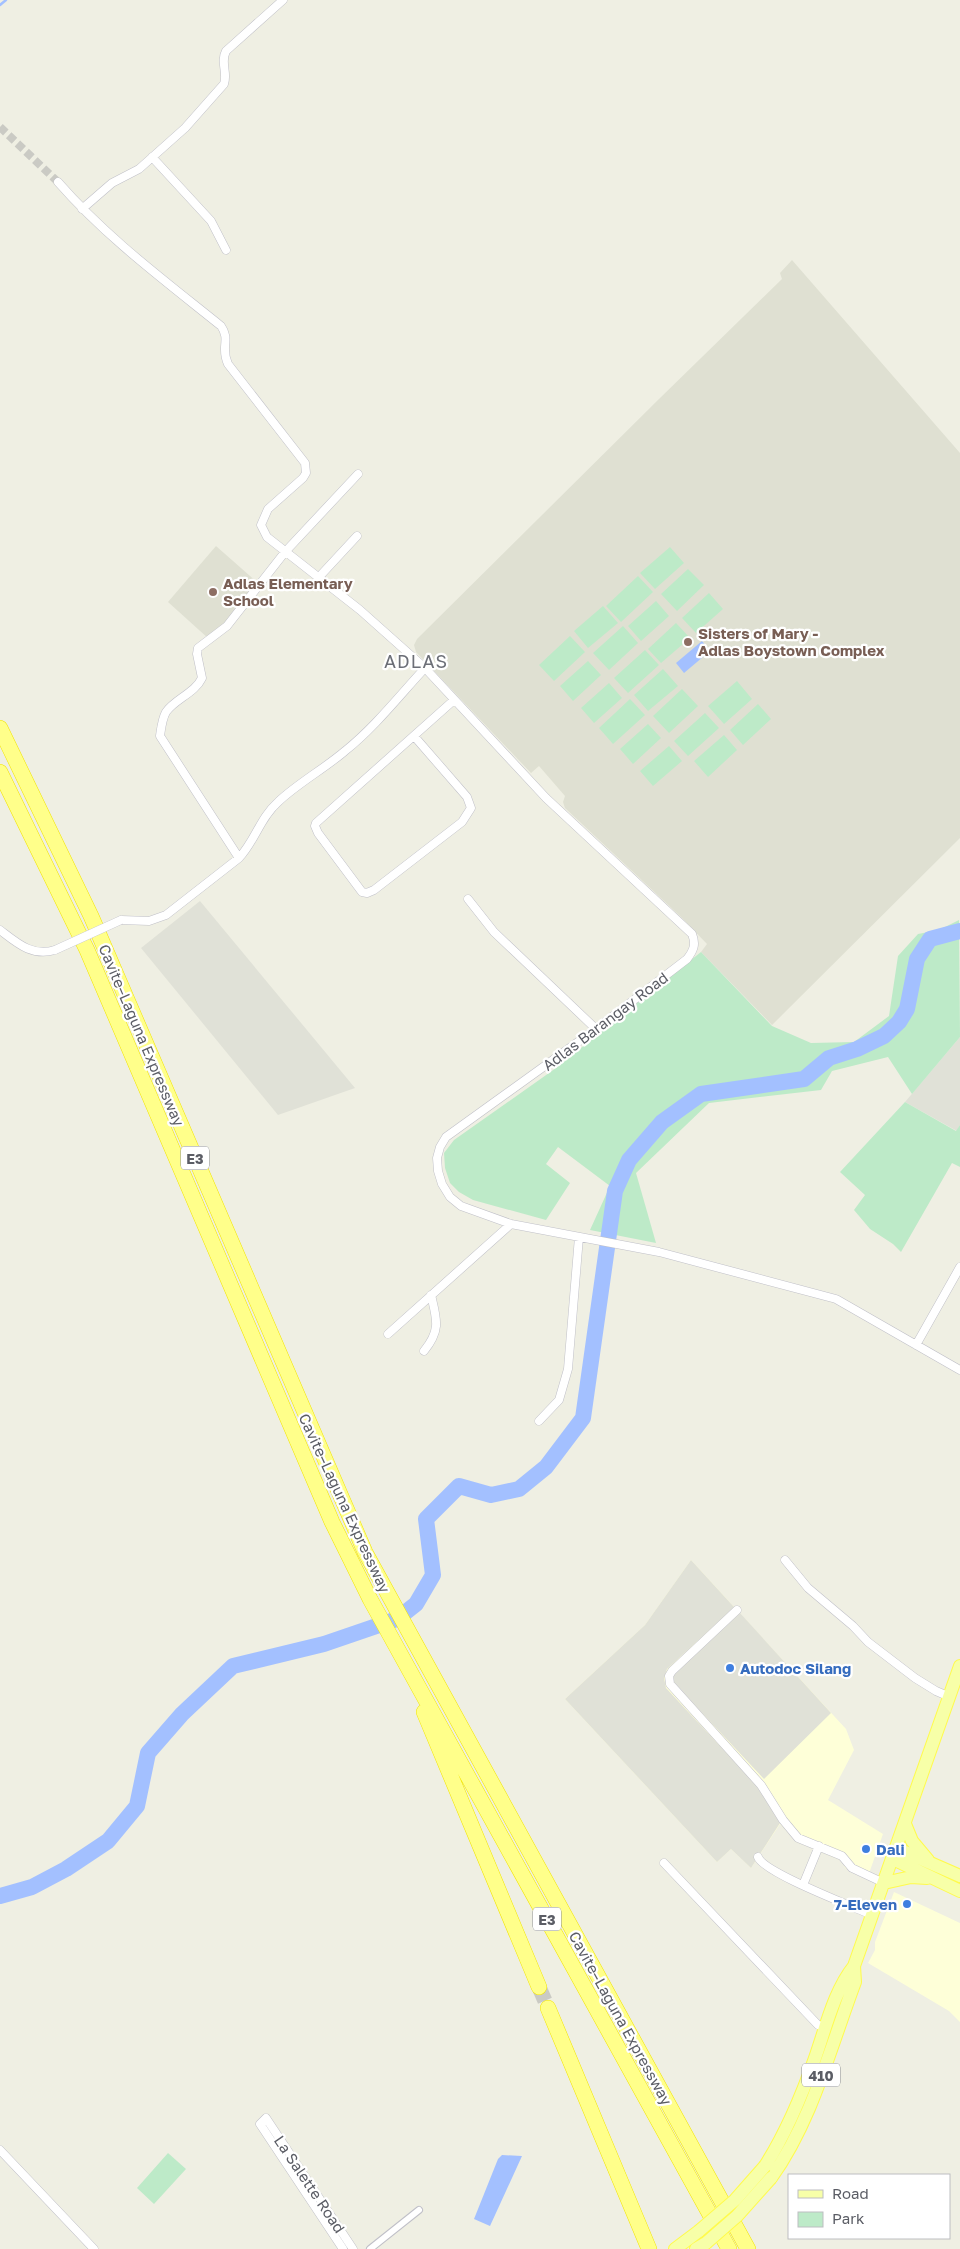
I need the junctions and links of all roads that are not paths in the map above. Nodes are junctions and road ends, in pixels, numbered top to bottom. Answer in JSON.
{"nodes":[{"id":1,"x":283,"y":0,"type":"edge"},
{"id":2,"x":152,"y":157,"type":"junction"},
{"id":3,"x":58,"y":182,"type":"tunnel mouth"},
{"id":4,"x":82,"y":209,"type":"junction"},
{"id":5,"x":226,"y":250,"type":"dead end"},
{"id":6,"x":358,"y":474,"type":"dead end"},
{"id":7,"x":357,"y":536,"type":"dead end"},
{"id":8,"x":285,"y":552,"type":"junction"},
{"id":9,"x":319,"y":577,"type":"junction"},
{"id":10,"x":425,"y":668,"type":"junction"},
{"id":11,"x":454,"y":700,"type":"junction"},
{"id":12,"x":0,"y":728,"type":"edge"},
{"id":13,"x":414,"y":736,"type":"junction"},
{"id":14,"x":0,"y":772,"type":"edge"},
{"id":15,"x":239,"y":858,"type":"junction"},
{"id":16,"x":468,"y":899,"type":"dead end"},
{"id":17,"x":0,"y":930,"type":"edge"},
{"id":18,"x":596,"y":1029,"type":"junction"},
{"id":19,"x":511,"y":1224,"type":"junction"},
{"id":20,"x":579,"y":1237,"type":"junction"},
{"id":21,"x":960,"y":1267,"type":"edge"},
{"id":22,"x":430,"y":1295,"type":"junction"},
{"id":23,"x":388,"y":1334,"type":"dead end"},
{"id":24,"x":916,"y":1345,"type":"junction"},
{"id":25,"x":424,"y":1351,"type":"dead end"},
{"id":26,"x":960,"y":1370,"type":"edge"},
{"id":27,"x":539,"y":1421,"type":"dead end"},
{"id":28,"x":785,"y":1560,"type":"dead end"},
{"id":29,"x":737,"y":1610,"type":"dead end"},
{"id":30,"x":394,"y":1642,"type":"junction"},
{"id":31,"x":960,"y":1666,"type":"edge"},
{"id":32,"x":950,"y":1697,"type":"junction"},
{"id":33,"x":905,"y":1824,"type":"junction"},
{"id":34,"x":819,"y":1846,"type":"junction"},
{"id":35,"x":894,"y":1853,"type":"junction"},
{"id":36,"x":758,"y":1857,"type":"dead end"},
{"id":37,"x":664,"y":1863,"type":"dead end"},
{"id":38,"x":932,"y":1863,"type":"junction"},
{"id":39,"x":960,"y":1876,"type":"edge"},
{"id":40,"x":932,"y":1878,"type":"junction"},
{"id":41,"x":884,"y":1883,"type":"junction"},
{"id":42,"x":804,"y":1886,"type":"junction"},
{"id":43,"x":960,"y":1891,"type":"edge"},
{"id":44,"x":872,"y":1915,"type":"junction"},
{"id":45,"x":854,"y":1966,"type":"junction"},
{"id":46,"x":539,"y":1987,"type":"tunnel mouth"},
{"id":47,"x":548,"y":2008,"type":"tunnel mouth"},
{"id":48,"x":826,"y":2027,"type":"junction"},
{"id":49,"x":0,"y":2150,"type":"edge"},
{"id":50,"x":419,"y":2210,"type":"dead end"},
{"id":51,"x":701,"y":2241,"type":"edge"},
{"id":52,"x":94,"y":2249,"type":"edge"},
{"id":53,"x":343,"y":2249,"type":"edge"},
{"id":54,"x":353,"y":2249,"type":"edge"},
{"id":55,"x":370,"y":2249,"type":"edge"},
{"id":56,"x":649,"y":2249,"type":"edge"},
{"id":57,"x":675,"y":2249,"type":"edge"},
{"id":58,"x":729,"y":2249,"type":"edge"},
{"id":59,"x":748,"y":2249,"type":"edge"}],
"edges":[{"from":1,"to":2,"type":"street"},
{"from":2,"to":4,"type":"street"},
{"from":2,"to":5,"type":"street"},
{"from":3,"to":4,"type":"street"},
{"from":4,"to":8,"type":"street","name":"Adlas Barangay Road"},
{"from":6,"to":8,"type":"street"},
{"from":7,"to":9,"type":"street"},
{"from":8,"to":9,"type":"street","name":"Adlas Barangay Road"},
{"from":8,"to":15,"type":"street"},
{"from":9,"to":10,"type":"street","name":"Adlas Barangay Road"},
{"from":10,"to":11,"type":"street","name":"Adlas Barangay Road"},
{"from":10,"to":15,"type":"street"},
{"from":11,"to":13,"type":"street"},
{"from":11,"to":18,"type":"street","name":"Adlas Barangay Road"},
{"from":12,"to":59,"type":"highway","name":"Cavite–Laguna Expressway","number":"E3"},
{"from":13,"to":13,"type":"street"},
{"from":14,"to":30,"type":"highway","name":"Cavite–Laguna Expressway","number":"E3"},
{"from":15,"to":17,"type":"street","bridge":true},
{"from":16,"to":18,"type":"street"},
{"from":18,"to":19,"type":"street","name":"Adlas Barangay Road"},
{"from":19,"to":20,"type":"street","name":"Adlas Barangay Road"},
{"from":19,"to":22,"type":"street"},
{"from":20,"to":24,"type":"street","name":"Adlas Barangay Road"},
{"from":20,"to":27,"type":"street"},
{"from":21,"to":24,"type":"street"},
{"from":22,"to":23,"type":"street"},
{"from":22,"to":25,"type":"street"},
{"from":24,"to":26,"type":"street","name":"Adlas Barangay Road"},
{"from":28,"to":32,"type":"street"},
{"from":29,"to":34,"type":"street"},
{"from":30,"to":46,"type":"highway"},
{"from":30,"to":58,"type":"highway","name":"Cavite–Laguna Expressway","number":"E3"},
{"from":31,"to":32,"type":"main road","number":"410"},
{"from":32,"to":33,"type":"main road","number":"410"},
{"from":33,"to":35,"type":"main road","number":"410"},
{"from":33,"to":38,"type":"main road"},
{"from":34,"to":41,"type":"street"},
{"from":34,"to":42,"type":"street"},
{"from":35,"to":38,"type":"main road"},
{"from":35,"to":40,"type":"main road"},
{"from":35,"to":41,"type":"main road","number":"410"},
{"from":36,"to":42,"type":"street"},
{"from":37,"to":48,"type":"street"},
{"from":38,"to":39,"type":"main road"},
{"from":40,"to":41,"type":"main road"},
{"from":40,"to":43,"type":"main road"},
{"from":41,"to":44,"type":"main road","number":"410"},
{"from":42,"to":44,"type":"street"},
{"from":44,"to":45,"type":"main road","number":"410"},
{"from":45,"to":48,"type":"main road","number":"410"},
{"from":45,"to":51,"type":"main road","number":"410","bridge":true},
{"from":47,"to":56,"type":"highway"},
{"from":48,"to":51,"type":"main road","number":"410","bridge":true},
{"from":49,"to":52,"type":"street"},
{"from":50,"to":55,"type":"street"},
{"from":51,"to":57,"type":"main road","number":"410"},
{"from":53,"to":54,"type":"street","name":"La Salette Road"}]}
